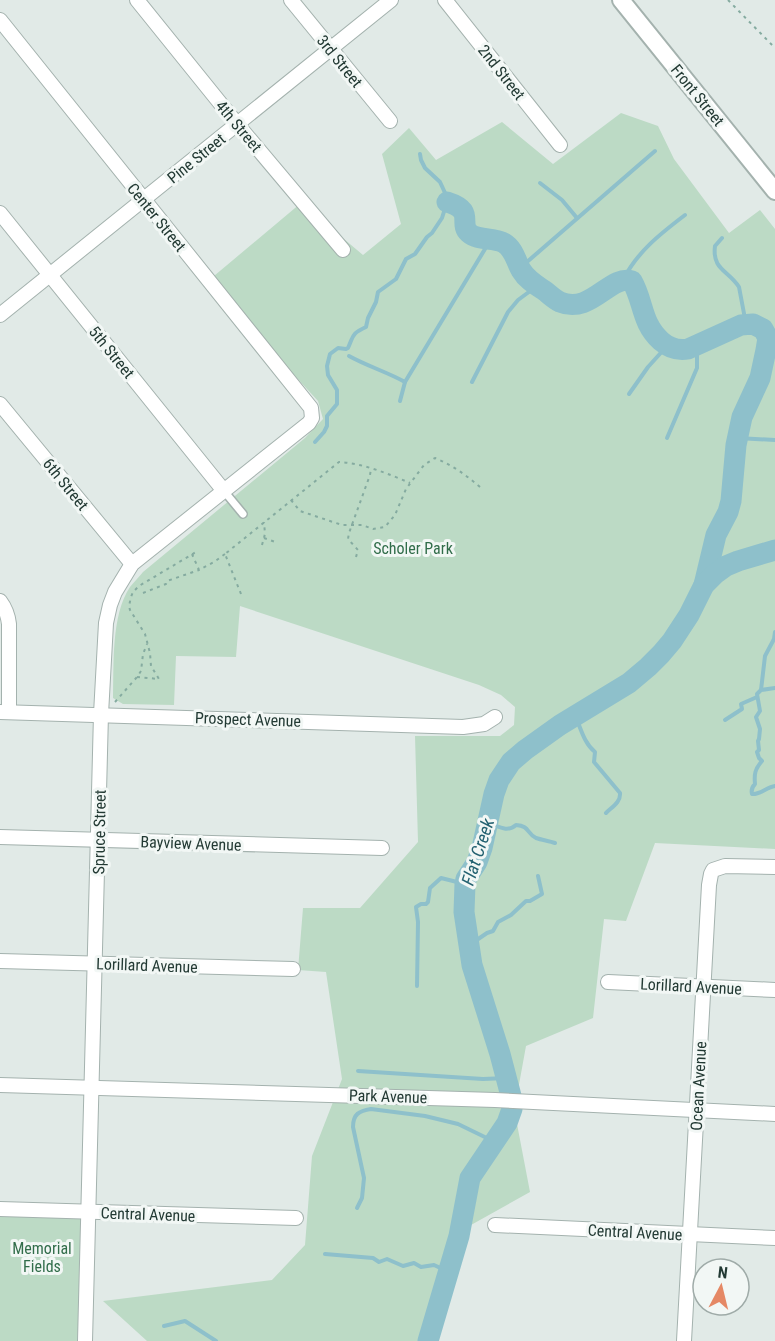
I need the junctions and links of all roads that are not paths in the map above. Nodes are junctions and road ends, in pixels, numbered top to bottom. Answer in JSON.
{"nodes":[{"id":1,"x":137,"y":0,"type":"edge"},
{"id":2,"x":291,"y":0,"type":"edge"},
{"id":3,"x":391,"y":0,"type":"edge"},
{"id":4,"x":445,"y":0,"type":"edge"},
{"id":5,"x":621,"y":0,"type":"edge"},
{"id":6,"x":0,"y":20,"type":"edge"},
{"id":7,"x":330,"y":49,"type":"junction"},
{"id":8,"x":390,"y":122,"type":"dead end"},
{"id":9,"x":237,"y":124,"type":"junction"},
{"id":10,"x":560,"y":145,"type":"dead end"},
{"id":11,"x":775,"y":191,"type":"edge"},
{"id":12,"x":143,"y":200,"type":"junction"},
{"id":13,"x":0,"y":213,"type":"edge"},
{"id":14,"x":344,"y":250,"type":"dead end"},
{"id":15,"x":50,"y":275,"type":"junction"},
{"id":16,"x":0,"y":315,"type":"edge"},
{"id":17,"x":0,"y":404,"type":"edge"},
{"id":18,"x":312,"y":414,"type":"joint"},
{"id":19,"x":224,"y":491,"type":"junction"},
{"id":20,"x":243,"y":514,"type":"dead end"},
{"id":21,"x":132,"y":564,"type":"junction"},
{"id":22,"x":0,"y":601,"type":"edge"},
{"id":23,"x":5,"y":712,"type":"edge"},
{"id":24,"x":101,"y":714,"type":"junction"},
{"id":25,"x":495,"y":717,"type":"dead end"},
{"id":26,"x":0,"y":837,"type":"edge"},
{"id":27,"x":98,"y":840,"type":"junction"},
{"id":28,"x":382,"y":848,"type":"dead end"},
{"id":29,"x":775,"y":867,"type":"edge"},
{"id":30,"x":0,"y":961,"type":"edge"},
{"id":31,"x":95,"y":964,"type":"junction"},
{"id":32,"x":293,"y":969,"type":"dead end"},
{"id":33,"x":608,"y":982,"type":"dead end"},
{"id":34,"x":704,"y":987,"type":"junction"},
{"id":35,"x":775,"y":990,"type":"edge"},
{"id":36,"x":0,"y":1084,"type":"edge"},
{"id":37,"x":91,"y":1087,"type":"junction"},
{"id":38,"x":697,"y":1110,"type":"junction"},
{"id":39,"x":775,"y":1114,"type":"edge"},
{"id":40,"x":0,"y":1209,"type":"edge"},
{"id":41,"x":88,"y":1212,"type":"junction"},
{"id":42,"x":296,"y":1218,"type":"dead end"},
{"id":43,"x":495,"y":1225,"type":"dead end"},
{"id":44,"x":690,"y":1234,"type":"junction"},
{"id":45,"x":775,"y":1238,"type":"edge"},
{"id":46,"x":84,"y":1341,"type":"edge"},
{"id":47,"x":684,"y":1341,"type":"edge"}],
"edges":[{"from":1,"to":9,"type":"street","name":"4th Street"},
{"from":2,"to":7,"type":"street","name":"3rd Street"},
{"from":3,"to":7,"type":"street","name":"Pine Street"},
{"from":4,"to":10,"type":"street","name":"2nd Street"},
{"from":5,"to":11,"type":"street","name":"Front Street"},
{"from":6,"to":12,"type":"street","name":"Center Street"},
{"from":7,"to":8,"type":"street","name":"3rd Street"},
{"from":7,"to":9,"type":"street","name":"Pine Street"},
{"from":9,"to":12,"type":"street","name":"Pine Street"},
{"from":9,"to":14,"type":"street","name":"4th Street"},
{"from":12,"to":15,"type":"street","name":"Pine Street"},
{"from":12,"to":18,"type":"street","name":"Center Street"},
{"from":13,"to":15,"type":"street","name":"5th Street"},
{"from":15,"to":16,"type":"street","name":"Pine Street"},
{"from":15,"to":19,"type":"street","name":"5th Street"},
{"from":17,"to":21,"type":"street","name":"6th Street"},
{"from":18,"to":19,"type":"street","name":"Spruce Street"},
{"from":19,"to":20,"type":"lane"},
{"from":19,"to":21,"type":"street","name":"Spruce Street"},
{"from":21,"to":24,"type":"street","name":"Spruce Street"},
{"from":22,"to":23,"type":"street"},
{"from":23,"to":24,"type":"street","name":"Prospect Avenue"},
{"from":24,"to":25,"type":"street","name":"Prospect Avenue"},
{"from":24,"to":27,"type":"street","name":"Spruce Street"},
{"from":26,"to":27,"type":"street","name":"Bayview Avenue"},
{"from":27,"to":28,"type":"street","name":"Bayview Avenue"},
{"from":27,"to":31,"type":"street","name":"Spruce Street"},
{"from":29,"to":34,"type":"street","name":"Ocean Avenue"},
{"from":30,"to":31,"type":"street","name":"Lorillard Avenue"},
{"from":31,"to":32,"type":"street","name":"Lorillard Avenue"},
{"from":31,"to":37,"type":"street","name":"Spruce Street"},
{"from":33,"to":34,"type":"street","name":"Lorillard Avenue"},
{"from":34,"to":35,"type":"street","name":"Lorillard Avenue"},
{"from":34,"to":38,"type":"street","name":"Ocean Avenue"},
{"from":36,"to":37,"type":"street","name":"Park Avenue"},
{"from":37,"to":38,"type":"street","name":"Park Avenue"},
{"from":37,"to":41,"type":"street","name":"Spruce Street"},
{"from":38,"to":39,"type":"street","name":"Park Avenue"},
{"from":38,"to":44,"type":"street","name":"Ocean Avenue"},
{"from":40,"to":41,"type":"street","name":"Central Avenue"},
{"from":41,"to":42,"type":"street","name":"Central Avenue"},
{"from":41,"to":46,"type":"street","name":"Spruce Street"},
{"from":43,"to":44,"type":"street","name":"Central Avenue"},
{"from":44,"to":45,"type":"street","name":"Central Avenue"},
{"from":44,"to":47,"type":"street","name":"Ocean Avenue"}]}
